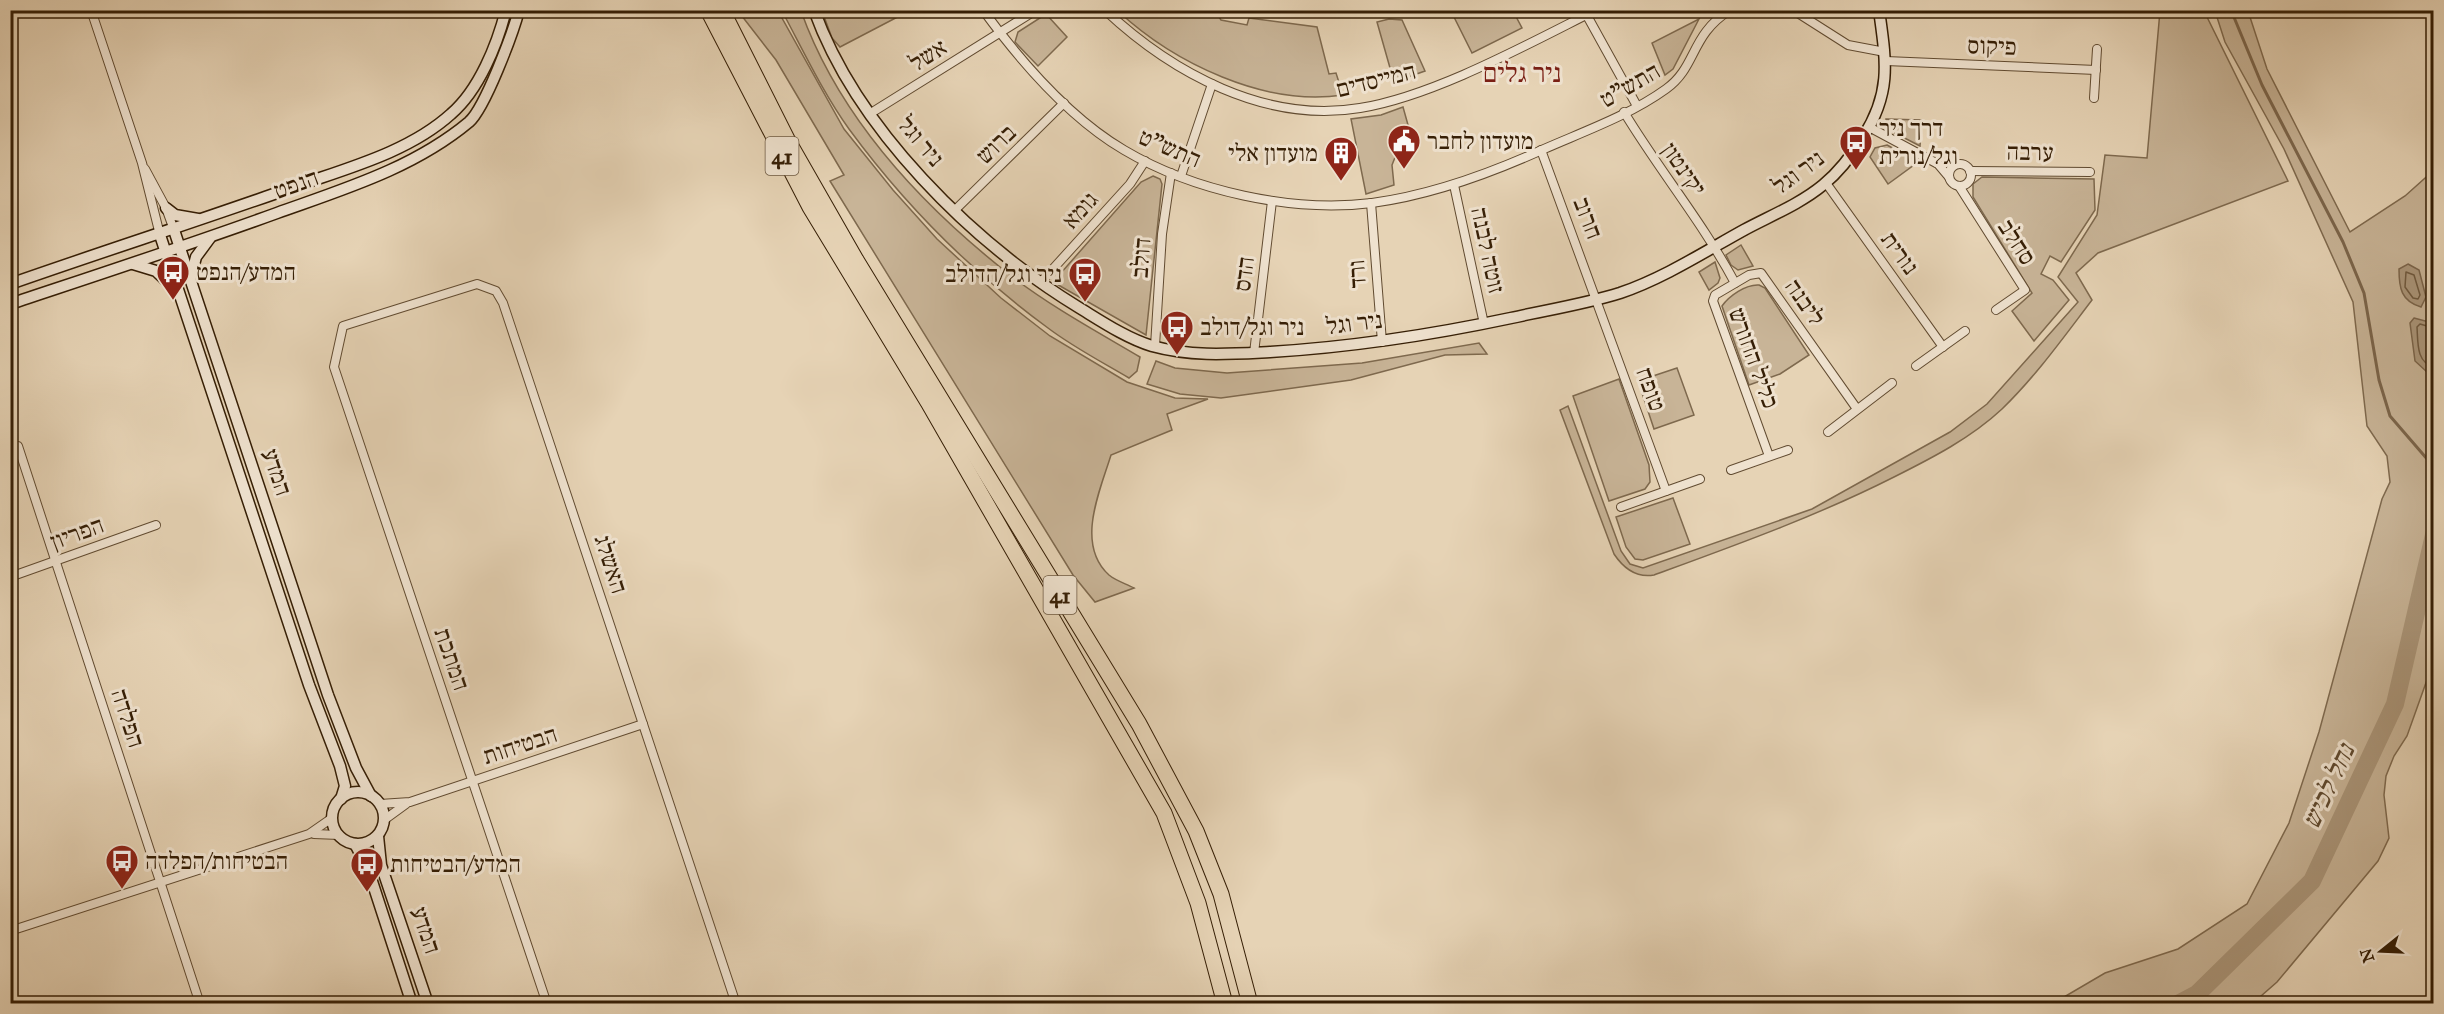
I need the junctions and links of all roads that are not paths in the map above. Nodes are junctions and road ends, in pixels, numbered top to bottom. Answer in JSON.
{"nodes":[{"id":1,"x":91,"y":10,"type":"edge"},
{"id":2,"x":506,"y":10,"type":"edge"},
{"id":3,"x":519,"y":10,"type":"edge"},
{"id":4,"x":708,"y":10,"type":"edge"},
{"id":5,"x":722,"y":10,"type":"edge"},
{"id":6,"x":814,"y":10,"type":"edge"},
{"id":7,"x":983,"y":10,"type":"edge"},
{"id":8,"x":1036,"y":10,"type":"edge"},
{"id":9,"x":1105,"y":10,"type":"edge"},
{"id":10,"x":1596,"y":10,"type":"edge"},
{"id":11,"x":1730,"y":10,"type":"edge"},
{"id":12,"x":1793,"y":10,"type":"edge"},
{"id":13,"x":1879,"y":10,"type":"edge"},
{"id":14,"x":1585,"y":13,"type":"edge"},
{"id":15,"x":1000,"y":33,"type":"junction"},
{"id":16,"x":2097,"y":50,"type":"dead end"},
{"id":17,"x":1886,"y":57,"type":"junction"},
{"id":18,"x":2096,"y":70,"type":"junction"},
{"id":19,"x":1212,"y":84,"type":"junction"},
{"id":20,"x":2094,"y":98,"type":"dead end"},
{"id":21,"x":1064,"y":103,"type":"junction"},
{"id":22,"x":1637,"y":106,"type":"junction"},
{"id":23,"x":1624,"y":112,"type":"junction"},
{"id":24,"x":871,"y":113,"type":"junction"},
{"id":25,"x":1869,"y":127,"type":"junction"},
{"id":26,"x":1541,"y":150,"type":"junction"},
{"id":27,"x":1145,"y":161,"type":"junction"},
{"id":28,"x":142,"y":163,"type":"junction"},
{"id":29,"x":1938,"y":164,"type":"junction"},
{"id":30,"x":1955,"y":166,"type":"junction"},
{"id":31,"x":1970,"y":171,"type":"junction"},
{"id":32,"x":2090,"y":172,"type":"dead end"},
{"id":33,"x":1171,"y":173,"type":"junction"},
{"id":34,"x":1181,"y":176,"type":"junction"},
{"id":35,"x":1949,"y":177,"type":"junction"},
{"id":36,"x":1826,"y":183,"type":"junction"},
{"id":37,"x":1454,"y":185,"type":"junction"},
{"id":38,"x":1959,"y":186,"type":"junction"},
{"id":39,"x":1272,"y":201,"type":"junction"},
{"id":40,"x":1371,"y":203,"type":"junction"},
{"id":41,"x":166,"y":208,"type":"junction"},
{"id":42,"x":954,"y":211,"type":"junction"},
{"id":43,"x":204,"y":219,"type":"junction"},
{"id":44,"x":174,"y":230,"type":"junction"},
{"id":45,"x":160,"y":235,"type":"junction"},
{"id":46,"x":212,"y":236,"type":"junction"},
{"id":47,"x":1715,"y":246,"type":"junction"},
{"id":48,"x":179,"y":248,"type":"junction"},
{"id":49,"x":165,"y":253,"type":"junction"},
{"id":50,"x":130,"y":264,"type":"junction"},
{"id":51,"x":190,"y":280,"type":"junction"},
{"id":52,"x":1041,"y":282,"type":"junction"},
{"id":53,"x":1735,"y":283,"type":"junction"},
{"id":54,"x":10,"y":284,"type":"edge"},
{"id":55,"x":178,"y":293,"type":"junction"},
{"id":56,"x":1598,"y":299,"type":"junction"},
{"id":57,"x":10,"y":304,"type":"edge"},
{"id":58,"x":1996,"y":310,"type":"dead end"},
{"id":59,"x":1484,"y":324,"type":"junction"},
{"id":60,"x":343,"y":326,"type":"joint"},
{"id":61,"x":1965,"y":331,"type":"dead end"},
{"id":62,"x":1382,"y":342,"type":"junction"},
{"id":63,"x":1155,"y":346,"type":"junction"},
{"id":64,"x":1943,"y":347,"type":"junction"},
{"id":65,"x":1254,"y":352,"type":"junction"},
{"id":66,"x":1916,"y":366,"type":"dead end"},
{"id":67,"x":1892,"y":383,"type":"dead end"},
{"id":68,"x":1857,"y":409,"type":"junction"},
{"id":69,"x":1828,"y":432,"type":"dead end"},
{"id":70,"x":18,"y":446,"type":"dead end"},
{"id":71,"x":1788,"y":450,"type":"dead end"},
{"id":72,"x":1769,"y":456,"type":"junction"},
{"id":73,"x":1731,"y":470,"type":"dead end"},
{"id":74,"x":1700,"y":479,"type":"dead end"},
{"id":75,"x":1666,"y":491,"type":"junction"},
{"id":76,"x":1621,"y":507,"type":"dead end"},
{"id":77,"x":156,"y":525,"type":"dead end"},
{"id":78,"x":57,"y":560,"type":"junction"},
{"id":79,"x":10,"y":576,"type":"edge"},
{"id":80,"x":643,"y":724,"type":"junction"},
{"id":81,"x":472,"y":781,"type":"junction"},
{"id":82,"x":371,"y":796,"type":"junction"},
{"id":83,"x":341,"y":799,"type":"junction"},
{"id":84,"x":410,"y":802,"type":"junction"},
{"id":85,"x":380,"y":804,"type":"junction"},
{"id":86,"x":332,"y":818,"type":"junction"},
{"id":87,"x":384,"y":820,"type":"junction"},
{"id":88,"x":309,"y":834,"type":"junction"},
{"id":89,"x":339,"y":836,"type":"junction"},
{"id":90,"x":378,"y":836,"type":"junction"},
{"id":91,"x":355,"y":844,"type":"junction"},
{"id":92,"x":160,"y":883,"type":"junction"},
{"id":93,"x":10,"y":931,"type":"edge"},
{"id":94,"x":200,"y":1004,"type":"edge"},
{"id":95,"x":412,"y":1004,"type":"edge"},
{"id":96,"x":428,"y":1004,"type":"edge"},
{"id":97,"x":547,"y":1004,"type":"edge"},
{"id":98,"x":735,"y":1004,"type":"edge"},
{"id":99,"x":1225,"y":1004,"type":"edge"},
{"id":100,"x":1250,"y":1004,"type":"edge"}],
"edges":[{"from":1,"to":28,"type":"street","name":"המדע"},
{"from":2,"to":43,"type":"street","name":"הנפט"},
{"from":3,"to":46,"type":"street","name":"הנפט"},
{"from":4,"to":99,"type":"highway","number":"41"},
{"from":5,"to":100,"type":"highway","number":"41"},
{"from":6,"to":24,"type":"street","name":"ניר וגל"},
{"from":7,"to":15,"type":"street","name":"התש\"ט"},
{"from":8,"to":15,"type":"street","name":"אשל"},
{"from":9,"to":19,"type":"street","name":"המייסדים"},
{"from":10,"to":14,"type":"street","name":"המייסדים"},
{"from":11,"to":22,"type":"street","name":"התש\"ט"},
{"from":12,"to":17,"type":"street","name":"פיקוס"},
{"from":13,"to":17,"type":"street","name":"ניר וגל"},
{"from":14,"to":19,"type":"street","name":"המייסדים"},
{"from":14,"to":22,"type":"street"},
{"from":15,"to":21,"type":"street","name":"התש\"ט"},
{"from":15,"to":24,"type":"street","name":"אשל"},
{"from":16,"to":18,"type":"street"},
{"from":17,"to":18,"type":"street","name":"פיקוס"},
{"from":17,"to":25,"type":"street","name":"ניר וגל"},
{"from":18,"to":20,"type":"street"},
{"from":19,"to":34,"type":"street"},
{"from":21,"to":27,"type":"street","name":"התש\"ט"},
{"from":21,"to":42,"type":"street","name":"ברוש"},
{"from":22,"to":23,"type":"street","name":"התש\"ט"},
{"from":23,"to":26,"type":"street","name":"התש\"ט"},
{"from":23,"to":47,"type":"street","name":"יקינטון"},
{"from":24,"to":42,"type":"street","name":"ניר וגל"},
{"from":25,"to":29,"type":"street"},
{"from":25,"to":36,"type":"street","name":"ניר וגל"},
{"from":26,"to":37,"type":"street","name":"התש\"ט"},
{"from":26,"to":56,"type":"street","name":"חרוב"},
{"from":27,"to":33,"type":"street","name":"התש\"ט"},
{"from":27,"to":52,"type":"street","name":"גומא"},
{"from":28,"to":41,"type":"street","name":"המדע"},
{"from":28,"to":45,"type":"street","name":"המדע"},
{"from":29,"to":30,"type":"street"},
{"from":29,"to":35,"type":"street"},
{"from":30,"to":31,"type":"street"},
{"from":30,"to":35,"type":"street"},
{"from":31,"to":32,"type":"street","name":"ערבה"},
{"from":31,"to":38,"type":"street"},
{"from":33,"to":34,"type":"street","name":"התש\"ט"},
{"from":33,"to":63,"type":"street","name":"דולב"},
{"from":34,"to":39,"type":"street","name":"התש\"ט"},
{"from":35,"to":38,"type":"street"},
{"from":36,"to":47,"type":"street","name":"ניר וגל"},
{"from":36,"to":64,"type":"street","name":"נורית"},
{"from":37,"to":40,"type":"street","name":"התש\"ט"},
{"from":37,"to":59,"type":"street","name":"זוטה לבנה"},
{"from":38,"to":58,"type":"street","name":"סחלב"},
{"from":39,"to":40,"type":"street","name":"התש\"ט"},
{"from":39,"to":65,"type":"street","name":"הדס"},
{"from":40,"to":62,"type":"street","name":"ורד"},
{"from":41,"to":43,"type":"street"},
{"from":41,"to":44,"type":"street","name":"המדע"},
{"from":42,"to":52,"type":"street","name":"ניר וגל"},
{"from":43,"to":44,"type":"street","name":"הנפט"},
{"from":44,"to":45,"type":"street","name":"הנפט"},
{"from":44,"to":48,"type":"street","name":"המדע"},
{"from":45,"to":49,"type":"street","name":"המדע"},
{"from":45,"to":54,"type":"street","name":"הנפט"},
{"from":46,"to":48,"type":"street","name":"הנפט"},
{"from":46,"to":51,"type":"street"},
{"from":47,"to":53,"type":"street"},
{"from":47,"to":56,"type":"street","name":"ניר וגל"},
{"from":48,"to":49,"type":"street","name":"הנפט"},
{"from":48,"to":51,"type":"street","name":"המדע"},
{"from":49,"to":50,"type":"street","name":"הנפט"},
{"from":49,"to":55,"type":"street","name":"המדע"},
{"from":50,"to":55,"type":"street"},
{"from":50,"to":57,"type":"street","name":"הנפט"},
{"from":51,"to":82,"type":"street","name":"המדע"},
{"from":52,"to":63,"type":"street","name":"ניר וגל"},
{"from":53,"to":68,"type":"street","name":"ליבנה"},
{"from":53,"to":72,"type":"street","name":"כליל החורש"},
{"from":55,"to":83,"type":"street","name":"המדע"},
{"from":56,"to":59,"type":"street","name":"ניר וגל"},
{"from":56,"to":75,"type":"street","name":"טופח"},
{"from":59,"to":62,"type":"street","name":"ניר וגל"},
{"from":60,"to":80,"type":"street","name":"האשלג"},
{"from":60,"to":81,"type":"street","name":"המתכת"},
{"from":61,"to":64,"type":"street"},
{"from":62,"to":65,"type":"street","name":"ניר וגל"},
{"from":63,"to":65,"type":"street","name":"ניר וגל"},
{"from":64,"to":66,"type":"street"},
{"from":67,"to":68,"type":"street"},
{"from":68,"to":69,"type":"street"},
{"from":70,"to":78,"type":"street","name":"הפלדה"},
{"from":71,"to":72,"type":"street"},
{"from":72,"to":73,"type":"street"},
{"from":74,"to":75,"type":"street"},
{"from":75,"to":76,"type":"street"},
{"from":77,"to":78,"type":"street","name":"הפריון"},
{"from":78,"to":79,"type":"street","name":"הפריון"},
{"from":78,"to":92,"type":"street","name":"הפלדה"},
{"from":80,"to":81,"type":"street","name":"הבטיחות"},
{"from":80,"to":98,"type":"street","name":"האשלג"},
{"from":81,"to":84,"type":"street","name":"הבטיחות"},
{"from":81,"to":97,"type":"street","name":"המתכת"},
{"from":82,"to":83,"type":"street"},
{"from":82,"to":85,"type":"street"},
{"from":83,"to":86,"type":"street"},
{"from":84,"to":85,"type":"street","name":"הבטיחות"},
{"from":84,"to":87,"type":"street","name":"הבטיחות"},
{"from":85,"to":87,"type":"street"},
{"from":86,"to":88,"type":"street"},
{"from":86,"to":89,"type":"street"},
{"from":87,"to":90,"type":"street"},
{"from":88,"to":89,"type":"street"},
{"from":88,"to":92,"type":"street"},
{"from":89,"to":91,"type":"street"},
{"from":90,"to":91,"type":"street"},
{"from":90,"to":96,"type":"street","name":"המדע"},
{"from":91,"to":95,"type":"street","name":"המדע"},
{"from":92,"to":93,"type":"street"},
{"from":92,"to":94,"type":"street","name":"הפלדה"}]}
